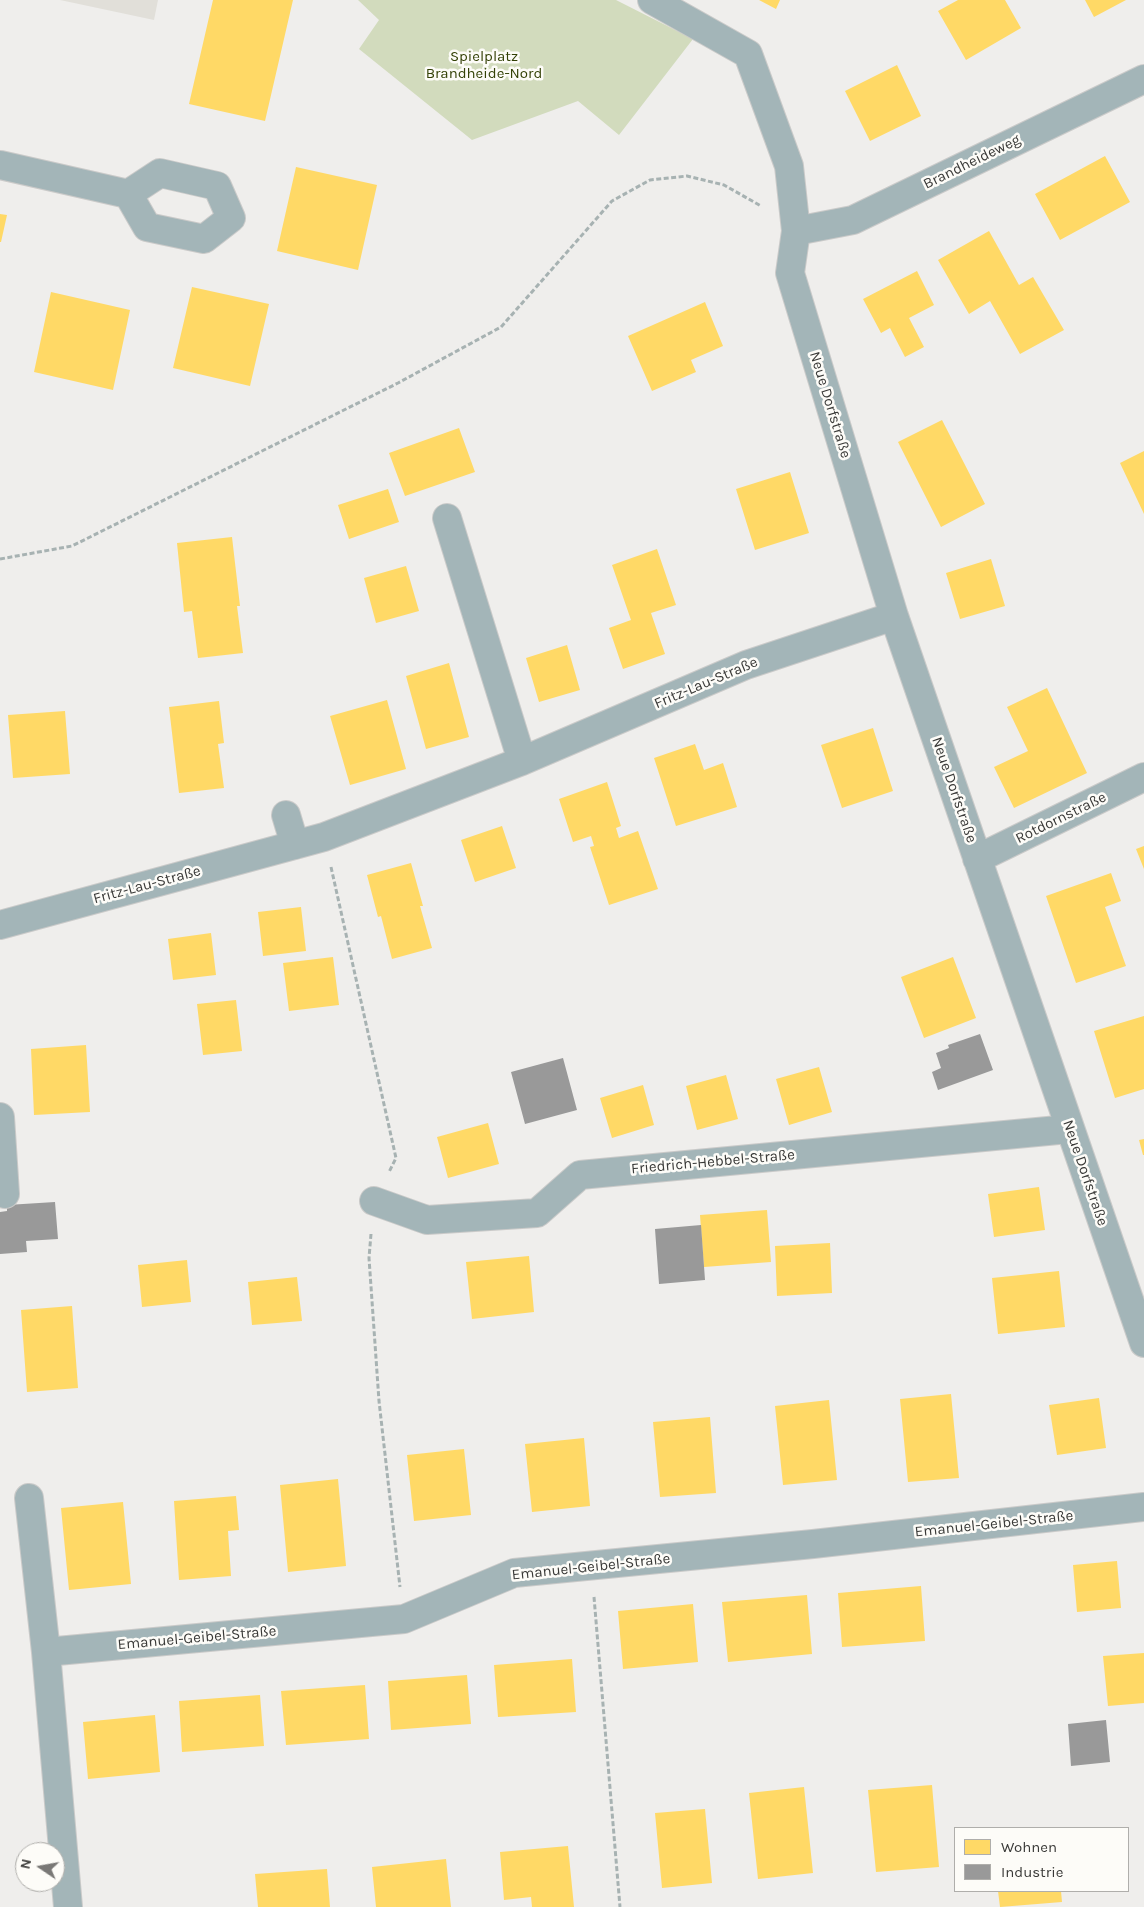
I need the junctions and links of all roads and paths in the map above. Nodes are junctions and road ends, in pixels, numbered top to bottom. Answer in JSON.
{"nodes":[{"id":1,"x":652,"y":0,"type":"edge"},
{"id":2,"x":1144,"y":79,"type":"edge"},
{"id":3,"x":0,"y":165,"type":"edge"},
{"id":4,"x":128,"y":194,"type":"dead end"},
{"id":5,"x":796,"y":231,"type":"junction"},
{"id":6,"x":447,"y":518,"type":"dead end"},
{"id":7,"x":0,"y":559,"type":"edge"},
{"id":8,"x":894,"y":616,"type":"junction"},
{"id":9,"x":522,"y":761,"type":"junction"},
{"id":10,"x":1144,"y":777,"type":"edge"},
{"id":11,"x":286,"y":816,"type":"dead end"},
{"id":12,"x":295,"y":845,"type":"junction"},
{"id":13,"x":977,"y":859,"type":"junction"},
{"id":14,"x":0,"y":925,"type":"edge"},
{"id":15,"x":0,"y":1117,"type":"edge"},
{"id":16,"x":1069,"y":1129,"type":"junction"},
{"id":17,"x":5,"y":1194,"type":"dead end"},
{"id":18,"x":374,"y":1201,"type":"dead end"},
{"id":19,"x":1144,"y":1343,"type":"edge"},
{"id":20,"x":29,"y":1498,"type":"dead end"},
{"id":21,"x":1144,"y":1506,"type":"edge"},
{"id":22,"x":591,"y":1566,"type":"junction"},
{"id":23,"x":46,"y":1652,"type":"junction"},
{"id":24,"x":68,"y":1907,"type":"edge"},
{"id":25,"x":620,"y":1907,"type":"edge"}],
"edges":[{"from":1,"to":5,"type":"street","name":"Neue Dorfstraße"},
{"from":2,"to":5,"type":"street","name":"Brandheideweg"},
{"from":3,"to":4,"type":"street"},
{"from":5,"to":7,"type":"path"},
{"from":5,"to":8,"type":"street","name":"Neue Dorfstraße"},
{"from":6,"to":9,"type":"street"},
{"from":8,"to":9,"type":"street","name":"Fritz-Lau-Straße"},
{"from":8,"to":13,"type":"street","name":"Neue Dorfstraße"},
{"from":9,"to":12,"type":"street","name":"Fritz-Lau-Straße"},
{"from":10,"to":13,"type":"street","name":"Rotdornstraße"},
{"from":11,"to":12,"type":"street"},
{"from":12,"to":14,"type":"street","name":"Fritz-Lau-Straße"},
{"from":13,"to":16,"type":"street","name":"Neue Dorfstraße"},
{"from":15,"to":17,"type":"street"},
{"from":16,"to":18,"type":"street","name":"Friedrich-Hebbel-Straße"},
{"from":16,"to":19,"type":"street","name":"Neue Dorfstraße"},
{"from":20,"to":23,"type":"street"},
{"from":21,"to":22,"type":"street","name":"Emanuel-Geibel-Straße"},
{"from":22,"to":23,"type":"street","name":"Emanuel-Geibel-Straße"},
{"from":22,"to":25,"type":"path"},
{"from":23,"to":24,"type":"street"}]}
